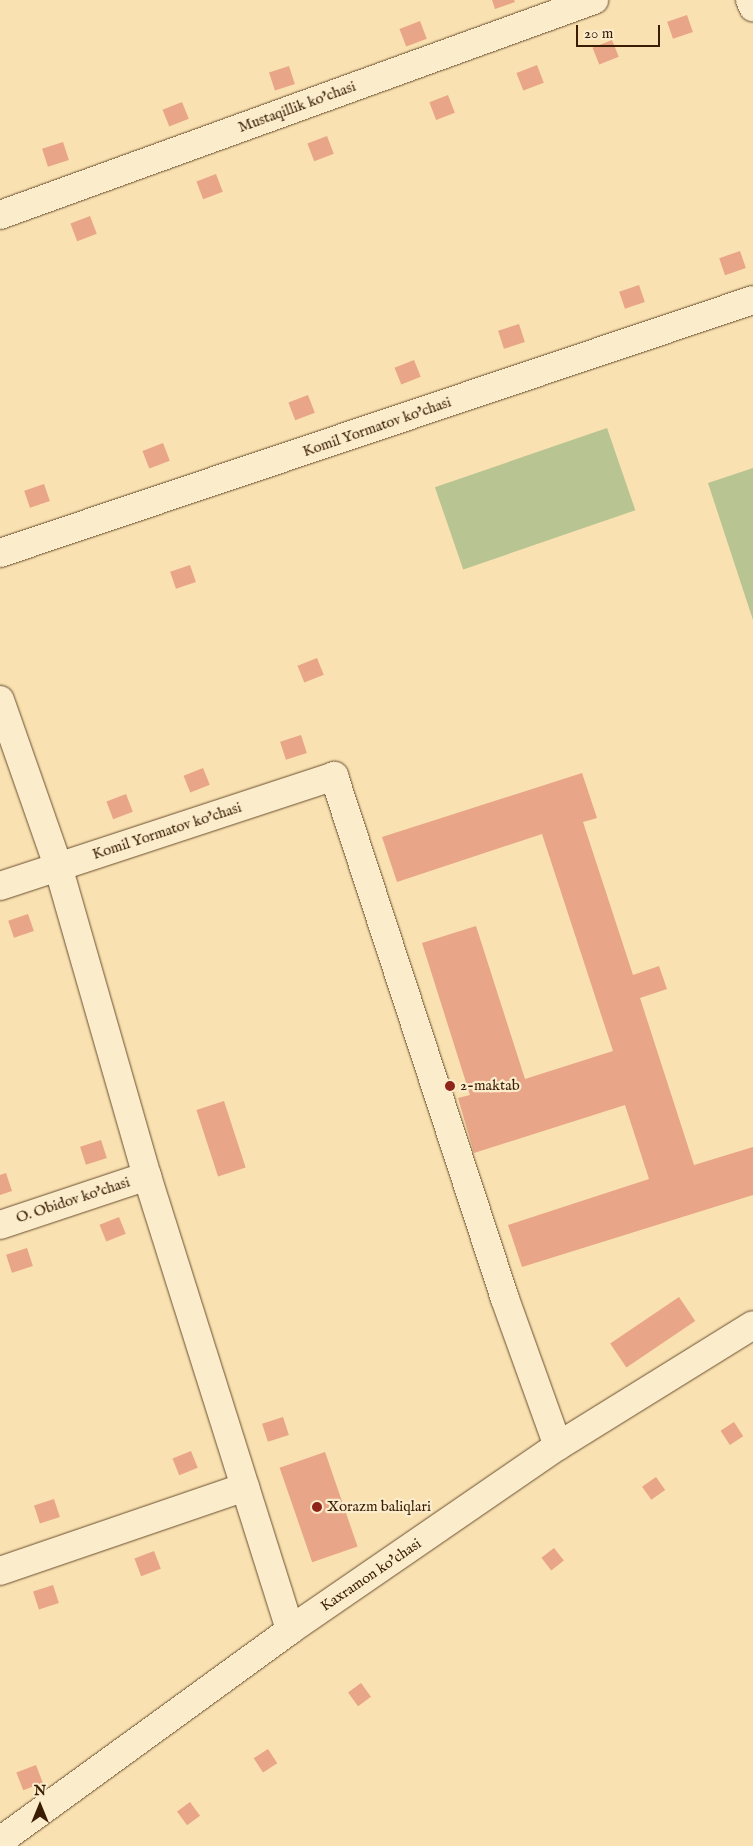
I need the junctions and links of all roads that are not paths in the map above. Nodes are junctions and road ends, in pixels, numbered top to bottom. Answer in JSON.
{"nodes":[{"id":1,"x":594,"y":0,"type":"edge"},
{"id":2,"x":750,"y":0,"type":"edge"},
{"id":3,"x":753,"y":8,"type":"edge"},
{"id":4,"x":0,"y":215,"type":"edge"},
{"id":5,"x":753,"y":300,"type":"edge"},
{"id":6,"x":0,"y":553,"type":"edge"},
{"id":7,"x":0,"y":700,"type":"edge"},
{"id":8,"x":58,"y":866,"type":"junction"},
{"id":9,"x":0,"y":886,"type":"edge"},
{"id":10,"x":147,"y":1176,"type":"junction"},
{"id":11,"x":0,"y":1225,"type":"edge"},
{"id":12,"x":753,"y":1325,"type":"edge"},
{"id":13,"x":558,"y":1446,"type":"junction"},
{"id":14,"x":244,"y":1487,"type":"junction"},
{"id":15,"x":0,"y":1571,"type":"edge"},
{"id":16,"x":290,"y":1630,"type":"junction"},
{"id":17,"x":0,"y":1842,"type":"edge"}],
"edges":[{"from":1,"to":4,"type":"street","name":"Mustaqillik ko'chasi"},
{"from":2,"to":3,"type":"street"},
{"from":5,"to":6,"type":"street","name":"Komil Yormatov ko'chasi"},
{"from":7,"to":8,"type":"street"},
{"from":8,"to":9,"type":"street","name":"Komil Yormatov ko'chasi"},
{"from":8,"to":10,"type":"street"},
{"from":8,"to":13,"type":"street","name":"Komil Yormatov ko'chasi"},
{"from":10,"to":11,"type":"street","name":"O. Obidov ko'chasi"},
{"from":10,"to":14,"type":"street"},
{"from":12,"to":13,"type":"street","name":"Kaxramon ko'chasi"},
{"from":13,"to":16,"type":"street","name":"Kaxramon ko'chasi"},
{"from":14,"to":15,"type":"street"},
{"from":14,"to":16,"type":"street"},
{"from":16,"to":17,"type":"street","name":"Kaxramon ko'chasi"}]}
